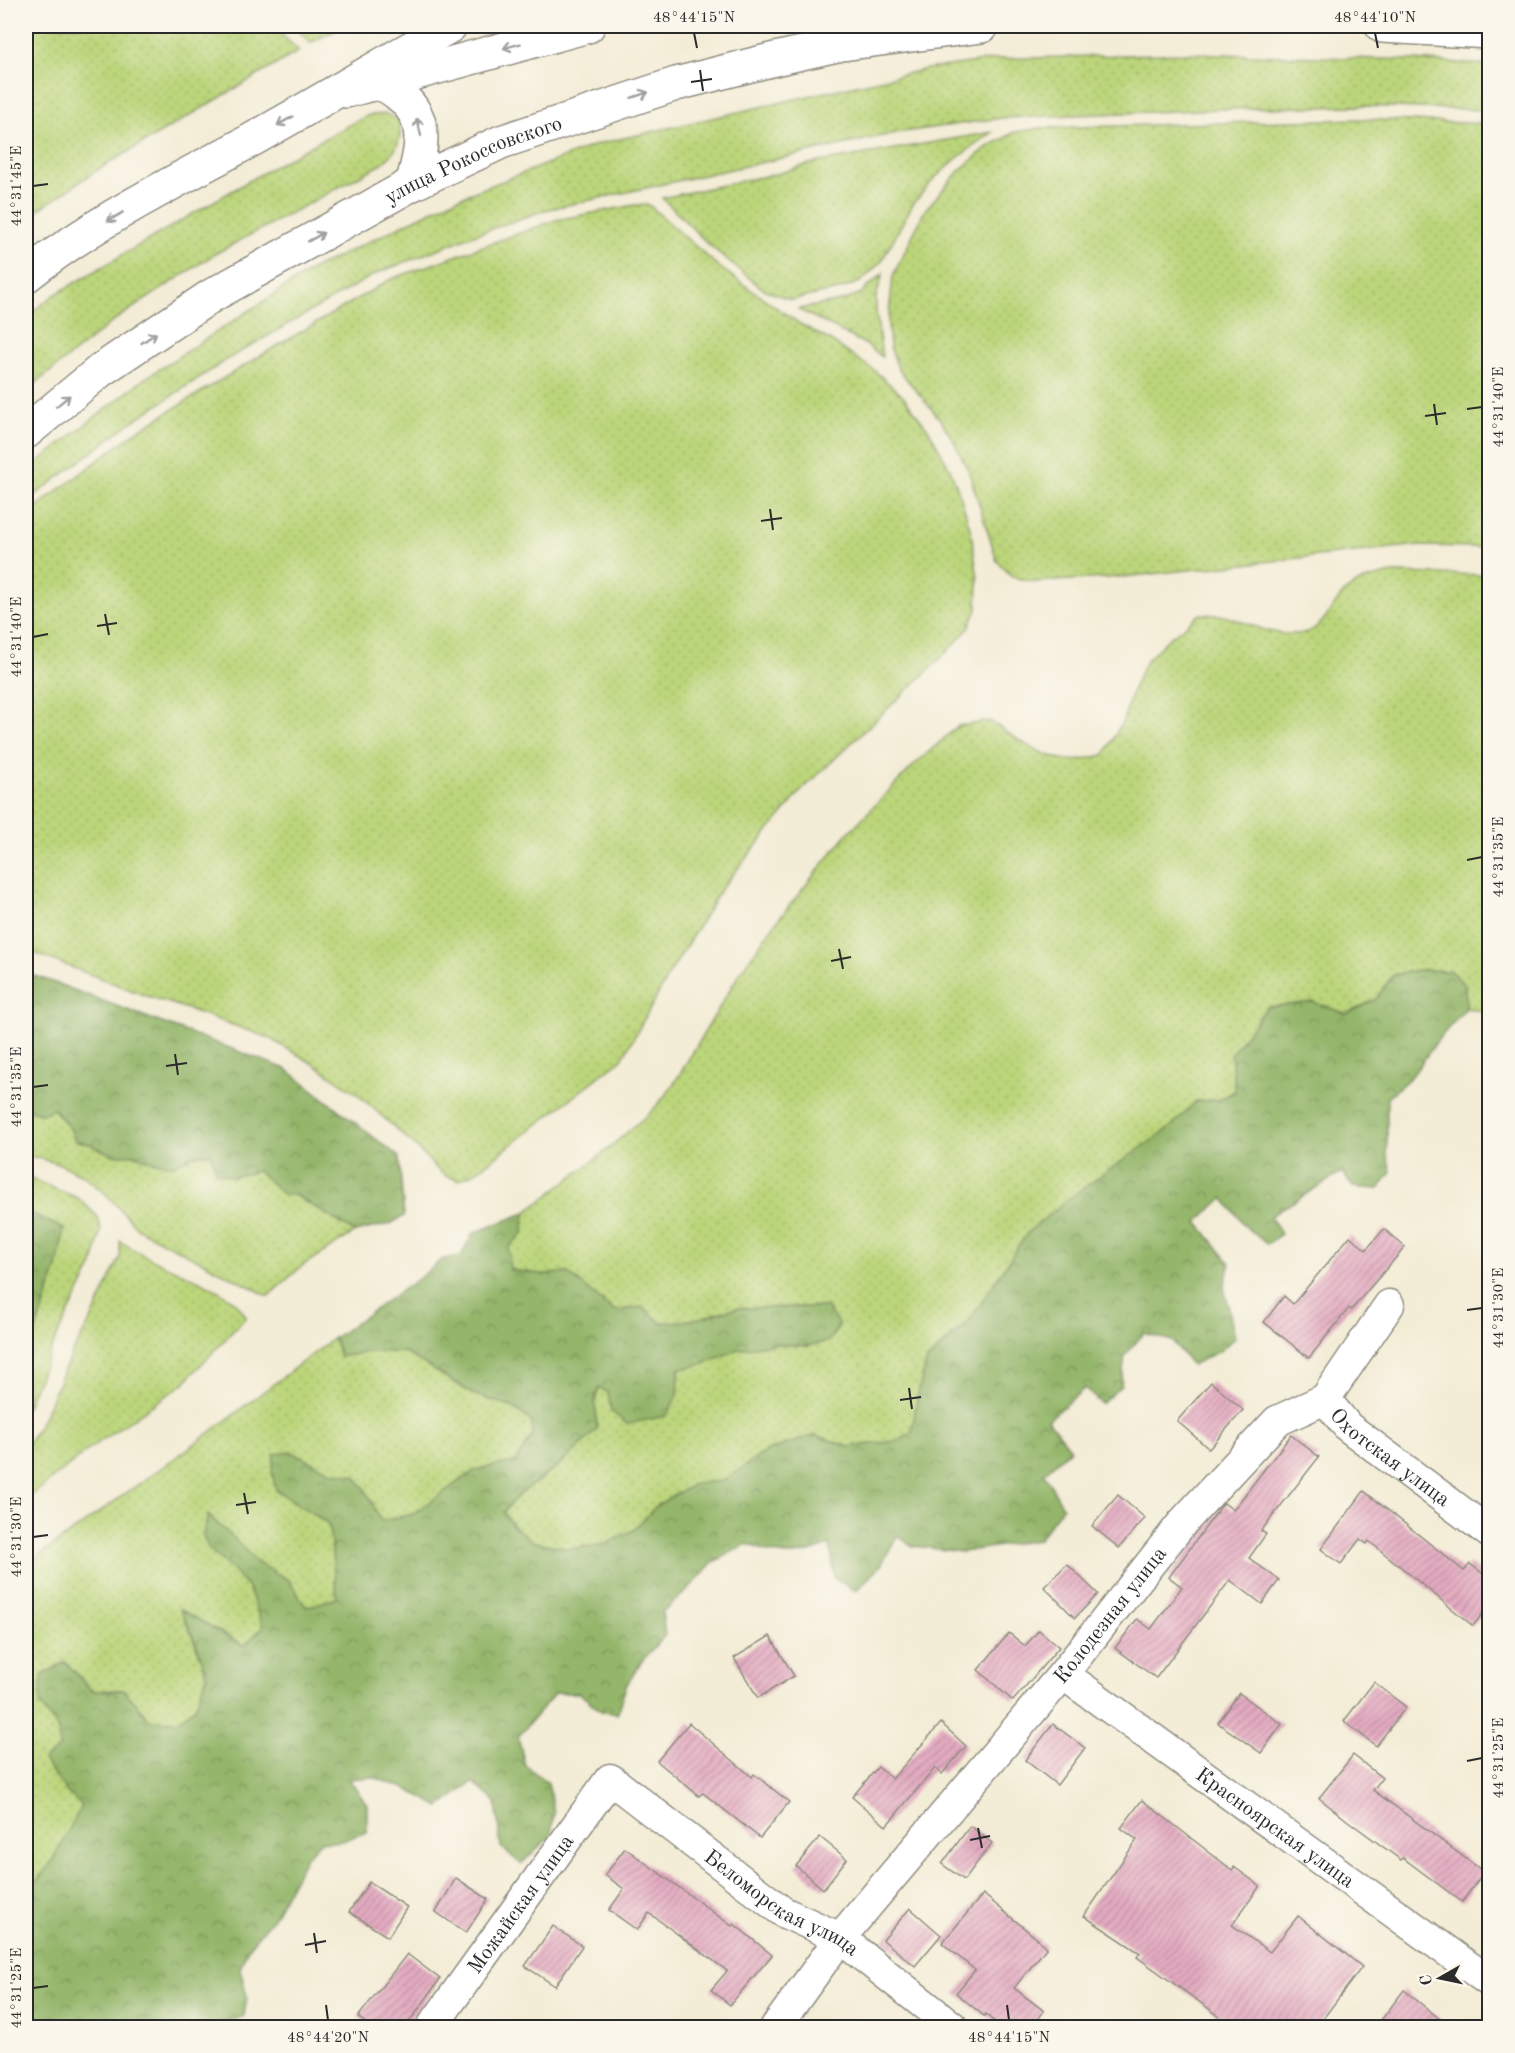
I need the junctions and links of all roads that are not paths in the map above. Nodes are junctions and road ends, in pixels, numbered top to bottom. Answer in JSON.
{"nodes":[{"id":1,"x":450,"y":26,"type":"edge"},
{"id":2,"x":588,"y":26,"type":"edge"},
{"id":3,"x":922,"y":26,"type":"edge"},
{"id":4,"x":982,"y":26,"type":"edge"},
{"id":5,"x":1382,"y":26,"type":"edge"},
{"id":6,"x":1490,"y":32,"type":"edge"},
{"id":7,"x":842,"y":44,"type":"junction"},
{"id":8,"x":376,"y":84,"type":"junction"},
{"id":9,"x":336,"y":93,"type":"junction"},
{"id":10,"x":412,"y":184,"type":"junction"},
{"id":11,"x":26,"y":276,"type":"edge"},
{"id":12,"x":26,"y":432,"type":"edge"},
{"id":13,"x":1389,"y":1305,"type":"dead end"},
{"id":14,"x":1325,"y":1399,"type":"junction"},
{"id":15,"x":1490,"y":1533,"type":"edge"},
{"id":16,"x":1063,"y":1674,"type":"junction"},
{"id":17,"x":610,"y":1779,"type":"joint"},
{"id":18,"x":840,"y":1938,"type":"junction"},
{"id":19,"x":1490,"y":1982,"type":"edge"},
{"id":20,"x":431,"y":2028,"type":"edge"},
{"id":21,"x":775,"y":2028,"type":"edge"},
{"id":22,"x":954,"y":2028,"type":"edge"}],
"edges":[{"from":1,"to":9,"type":"main road"},
{"from":2,"to":8,"type":"main road","one_way":true},
{"from":3,"to":7,"type":"main road"},
{"from":4,"to":7,"type":"main road","name":"улица Рокоссовского"},
{"from":5,"to":6,"type":"main road"},
{"from":10,"to":7,"type":"main road","name":"улица Рокоссовского","one_way":true},
{"from":8,"to":9,"type":"main road"},
{"from":10,"to":8,"type":"main road","one_way":true},
{"from":9,"to":11,"type":"main road","one_way":true},
{"from":12,"to":10,"type":"main road","name":"улица Рокоссовского","one_way":true},
{"from":13,"to":14,"type":"street"},
{"from":14,"to":15,"type":"street","name":"Охотская улица"},
{"from":14,"to":16,"type":"street","name":"Колодезная улица"},
{"from":16,"to":18,"type":"street","name":"Колодезная улица"},
{"from":16,"to":19,"type":"street","name":"Красноярская улица"},
{"from":17,"to":18,"type":"street","name":"Беломорская улица"},
{"from":17,"to":20,"type":"street","name":"Можайская улица"},
{"from":18,"to":21,"type":"street","name":"Колодезная улица"},
{"from":18,"to":22,"type":"street","name":"Беломорская улица"}]}
